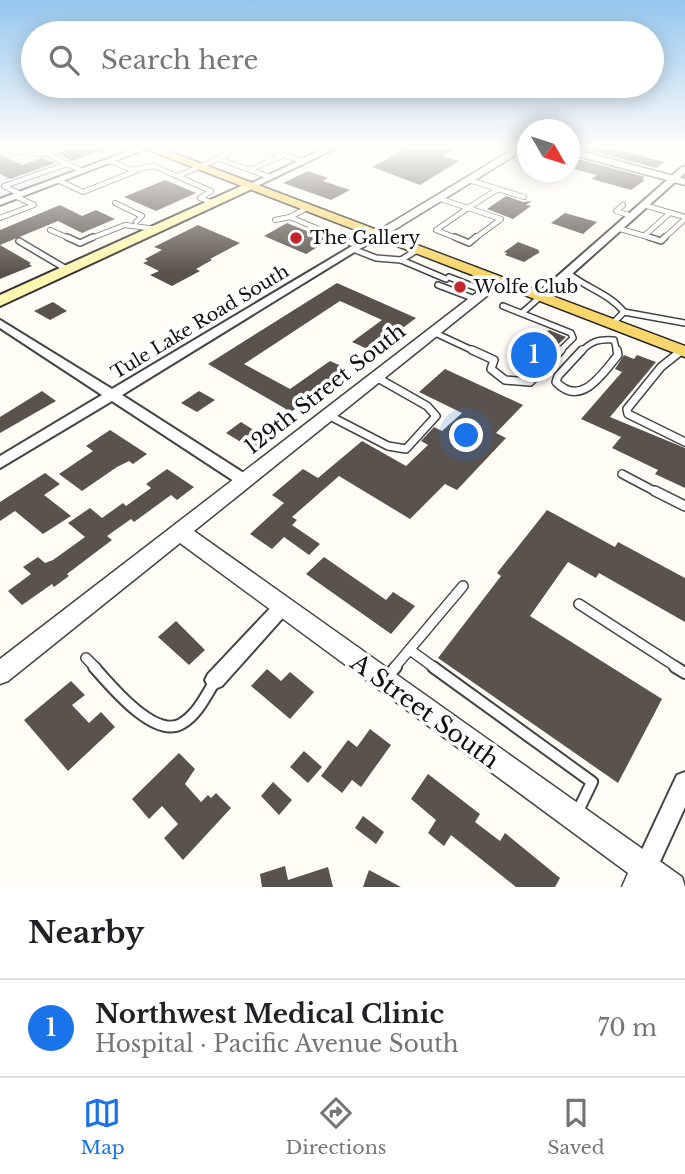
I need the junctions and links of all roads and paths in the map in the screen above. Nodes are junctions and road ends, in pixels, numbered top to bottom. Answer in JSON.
{"nodes":[{"id":1,"x":9,"y":189,"type":"edge"},
{"id":2,"x":33,"y":189,"type":"edge"},
{"id":3,"x":207,"y":189,"type":"edge"},
{"id":4,"x":243,"y":189,"type":"edge"},
{"id":5,"x":259,"y":189,"type":"edge"},
{"id":6,"x":453,"y":189,"type":"edge"},
{"id":7,"x":498,"y":189,"type":"edge"},
{"id":8,"x":499,"y":189,"type":"edge"},
{"id":9,"x":662,"y":189,"type":"edge"},
{"id":10,"x":18,"y":195,"type":"junction"},
{"id":11,"x":524,"y":197,"type":"dead end"},
{"id":12,"x":438,"y":198,"type":"junction"},
{"id":13,"x":0,"y":202,"type":"edge"},
{"id":14,"x":213,"y":203,"type":"junction"},
{"id":15,"x":115,"y":204,"type":"dead end"},
{"id":16,"x":623,"y":205,"type":"dead end"},
{"id":17,"x":644,"y":205,"type":"junction"},
{"id":18,"x":307,"y":208,"type":"junction"},
{"id":19,"x":468,"y":208,"type":"junction"},
{"id":20,"x":616,"y":211,"type":"junction"},
{"id":21,"x":670,"y":213,"type":"junction"},
{"id":22,"x":632,"y":216,"type":"junction"},
{"id":23,"x":290,"y":217,"type":"junction"},
{"id":24,"x":609,"y":217,"type":"dead end"},
{"id":25,"x":0,"y":218,"type":"edge"},
{"id":26,"x":685,"y":218,"type":"edge"},
{"id":27,"x":275,"y":220,"type":"dead end"},
{"id":28,"x":136,"y":222,"type":"junction"},
{"id":29,"x":617,"y":228,"type":"junction"},
{"id":30,"x":156,"y":229,"type":"junction"},
{"id":31,"x":50,"y":230,"type":"dead end"},
{"id":32,"x":377,"y":235,"type":"junction"},
{"id":33,"x":644,"y":236,"type":"junction"},
{"id":34,"x":19,"y":241,"type":"dead end"},
{"id":35,"x":356,"y":248,"type":"junction"},
{"id":36,"x":417,"y":250,"type":"junction"},
{"id":37,"x":401,"y":260,"type":"junction"},
{"id":38,"x":68,"y":270,"type":"junction"},
{"id":39,"x":567,"y":272,"type":"junction"},
{"id":40,"x":452,"y":274,"type":"junction"},
{"id":41,"x":486,"y":290,"type":"junction"},
{"id":42,"x":540,"y":297,"type":"junction"},
{"id":43,"x":0,"y":301,"type":"edge"},
{"id":44,"x":503,"y":306,"type":"dead end"},
{"id":45,"x":523,"y":312,"type":"junction"},
{"id":46,"x":0,"y":323,"type":"edge"},
{"id":47,"x":685,"y":323,"type":"edge"},
{"id":48,"x":618,"y":326,"type":"junction"},
{"id":49,"x":433,"y":332,"type":"junction"},
{"id":50,"x":684,"y":350,"type":"edge"},
{"id":51,"x":376,"y":377,"type":"junction"},
{"id":52,"x":112,"y":396,"type":"junction"},
{"id":53,"x":328,"y":415,"type":"junction"},
{"id":54,"x":682,"y":438,"type":"edge"},
{"id":55,"x":0,"y":463,"type":"edge"},
{"id":56,"x":622,"y":474,"type":"dead end"},
{"id":57,"x":245,"y":481,"type":"junction"},
{"id":58,"x":685,"y":506,"type":"edge"},
{"id":59,"x":180,"y":532,"type":"junction"},
{"id":60,"x":463,"y":586,"type":"dead end"},
{"id":61,"x":579,"y":604,"type":"dead end"},
{"id":62,"x":283,"y":606,"type":"junction"},
{"id":63,"x":410,"y":650,"type":"junction"},
{"id":64,"x":86,"y":658,"type":"dead end"},
{"id":65,"x":0,"y":673,"type":"edge"},
{"id":66,"x":685,"y":673,"type":"edge"},
{"id":67,"x":215,"y":680,"type":"joint"},
{"id":68,"x":384,"y":680,"type":"junction"},
{"id":69,"x":685,"y":783,"type":"edge"},
{"id":70,"x":575,"y":819,"type":"junction"},
{"id":71,"x":641,"y":878,"type":"edge"},
{"id":72,"x":672,"y":887,"type":"edge"}],
"edges":[{"from":1,"to":10,"type":"lane"},
{"from":2,"to":10,"type":"street"},
{"from":3,"to":14,"type":"lane"},
{"from":4,"to":14,"type":"main road"},
{"from":5,"to":18,"type":"main road"},
{"from":6,"to":12,"type":"street","name":"Tule Lake Road South"},
{"from":7,"to":19,"type":"lane"},
{"from":8,"to":11,"type":"lane"},
{"from":9,"to":17,"type":"street"},
{"from":10,"to":13,"type":"street"},
{"from":10,"to":25,"type":"lane"},
{"from":12,"to":19,"type":"lane"},
{"from":12,"to":32,"type":"street","name":"Tule Lake Road South"},
{"from":14,"to":30,"type":"main road"},
{"from":15,"to":28,"type":"lane"},
{"from":16,"to":20,"type":"lane"},
{"from":17,"to":21,"type":"lane"},
{"from":17,"to":22,"type":"street"},
{"from":18,"to":23,"type":"lane"},
{"from":18,"to":32,"type":"main road"},
{"from":19,"to":19,"type":"lane"},
{"from":20,"to":22,"type":"lane"},
{"from":20,"to":24,"type":"lane"},
{"from":21,"to":26,"type":"lane"},
{"from":21,"to":33,"type":"lane"},
{"from":22,"to":29,"type":"street"},
{"from":23,"to":27,"type":"lane"},
{"from":23,"to":35,"type":"lane"},
{"from":26,"to":33,"type":"lane"},
{"from":28,"to":30,"type":"lane"},
{"from":28,"to":31,"type":"lane"},
{"from":29,"to":33,"type":"lane"},
{"from":29,"to":39,"type":"street"},
{"from":30,"to":38,"type":"main road"},
{"from":32,"to":35,"type":"street","name":"Tule Lake Road South"},
{"from":32,"to":36,"type":"main road"},
{"from":34,"to":38,"type":"lane"},
{"from":35,"to":37,"type":"lane"},
{"from":35,"to":52,"type":"street","name":"Tule Lake Road South"},
{"from":36,"to":37,"type":"lane"},
{"from":36,"to":40,"type":"main road"},
{"from":37,"to":40,"type":"lane"},
{"from":38,"to":43,"type":"main road"},
{"from":39,"to":42,"type":"street"},
{"from":39,"to":48,"type":"lane"},
{"from":40,"to":41,"type":"main road"},
{"from":40,"to":41,"type":"lane"},
{"from":41,"to":42,"type":"main road"},
{"from":41,"to":49,"type":"street","name":"129th Street South"},
{"from":42,"to":45,"type":"lane"},
{"from":42,"to":48,"type":"main road"},
{"from":44,"to":45,"type":"lane"},
{"from":45,"to":49,"type":"lane"},
{"from":46,"to":52,"type":"street"},
{"from":47,"to":48,"type":"lane"},
{"from":48,"to":48,"type":"lane"},
{"from":48,"to":50,"type":"main road"},
{"from":49,"to":51,"type":"street","name":"129th Street South"},
{"from":50,"to":54,"type":"lane"},
{"from":51,"to":53,"type":"street","name":"129th Street South"},
{"from":51,"to":53,"type":"lane"},
{"from":52,"to":55,"type":"street","name":"Tule Lake Road South"},
{"from":52,"to":57,"type":"street"},
{"from":53,"to":57,"type":"street","name":"129th Street South"},
{"from":56,"to":58,"type":"lane"},
{"from":57,"to":59,"type":"street","name":"129th Street South"},
{"from":59,"to":62,"type":"street","name":"A Street South"},
{"from":59,"to":65,"type":"street","name":"129th Street South"},
{"from":60,"to":63,"type":"lane"},
{"from":61,"to":66,"type":"lane"},
{"from":62,"to":67,"type":"street"},
{"from":62,"to":68,"type":"street","name":"A Street South"},
{"from":63,"to":68,"type":"lane"},
{"from":63,"to":70,"type":"lane"},
{"from":64,"to":67,"type":"lane"},
{"from":68,"to":70,"type":"street","name":"A Street South"},
{"from":69,"to":71,"type":"street"},
{"from":70,"to":71,"type":"street","name":"A Street South"},
{"from":71,"to":72,"type":"street","name":"A Street South"}]}
